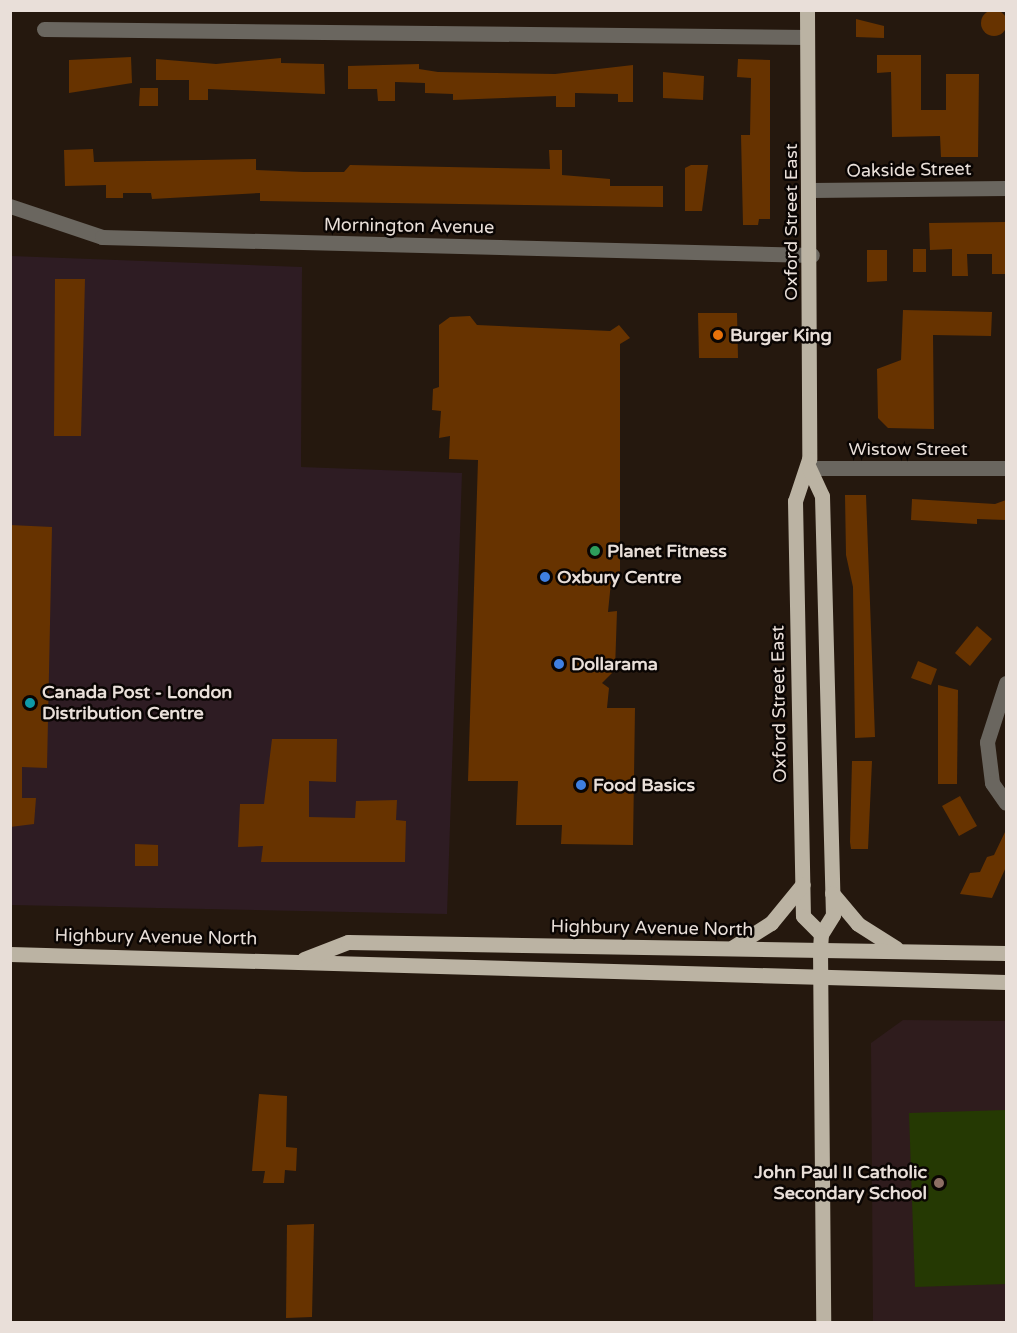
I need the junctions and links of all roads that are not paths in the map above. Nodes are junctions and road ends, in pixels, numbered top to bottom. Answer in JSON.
{"nodes":[{"id":1,"x":807,"y":10,"type":"edge"},
{"id":2,"x":44,"y":29,"type":"dead end"},
{"id":3,"x":807,"y":37,"type":"junction"},
{"id":4,"x":1006,"y":188,"type":"edge"},
{"id":5,"x":811,"y":190,"type":"junction"},
{"id":6,"x":10,"y":206,"type":"edge"},
{"id":7,"x":812,"y":255,"type":"junction"},
{"id":8,"x":809,"y":468,"type":"junction"},
{"id":9,"x":1006,"y":468,"type":"edge"},
{"id":10,"x":1006,"y":683,"type":"edge"},
{"id":11,"x":1006,"y":803,"type":"edge"},
{"id":12,"x":803,"y":884,"type":"junction"},
{"id":13,"x":832,"y":894,"type":"junction"},
{"id":14,"x":820,"y":941,"type":"junction"},
{"id":15,"x":730,"y":949,"type":"junction"},
{"id":16,"x":902,"y":950,"type":"junction"},
{"id":17,"x":1006,"y":953,"type":"edge"},
{"id":18,"x":10,"y":954,"type":"edge"},
{"id":19,"x":301,"y":960,"type":"junction"},
{"id":20,"x":820,"y":976,"type":"junction"},
{"id":21,"x":1006,"y":982,"type":"edge"},
{"id":22,"x":823,"y":1323,"type":"edge"}],
"edges":[{"from":1,"to":3,"type":"main road","name":"Oxford Street East"},
{"from":2,"to":3,"type":"street"},
{"from":3,"to":5,"type":"main road","name":"Oxford Street East"},
{"from":4,"to":5,"type":"street","name":"Oakside Street"},
{"from":5,"to":7,"type":"main road","name":"Oxford Street East"},
{"from":6,"to":7,"type":"street","name":"Mornington Avenue"},
{"from":7,"to":8,"type":"main road","name":"Oxford Street East"},
{"from":8,"to":9,"type":"street","name":"Wistow Street"},
{"from":8,"to":12,"type":"main road","name":"Oxford Street East"},
{"from":8,"to":13,"type":"main road","name":"Oxford Street East"},
{"from":10,"to":11,"type":"street"},
{"from":12,"to":14,"type":"main road","name":"Oxford Street East"},
{"from":12,"to":15,"type":"main road"},
{"from":13,"to":14,"type":"main road","name":"Oxford Street East"},
{"from":13,"to":16,"type":"main road"},
{"from":14,"to":15,"type":"main road","name":"Highbury Avenue North"},
{"from":14,"to":16,"type":"main road","name":"Highbury Avenue North"},
{"from":14,"to":20,"type":"main road","name":"Oxford Street East"},
{"from":15,"to":19,"type":"main road","name":"Highbury Avenue North"},
{"from":16,"to":17,"type":"main road","name":"Highbury Avenue North"},
{"from":18,"to":19,"type":"main road","name":"Highbury Avenue North"},
{"from":19,"to":20,"type":"main road","name":"Highbury Avenue North"},
{"from":20,"to":21,"type":"main road","name":"Highbury Avenue North"},
{"from":20,"to":22,"type":"main road","name":"Oxford Street East"}]}
